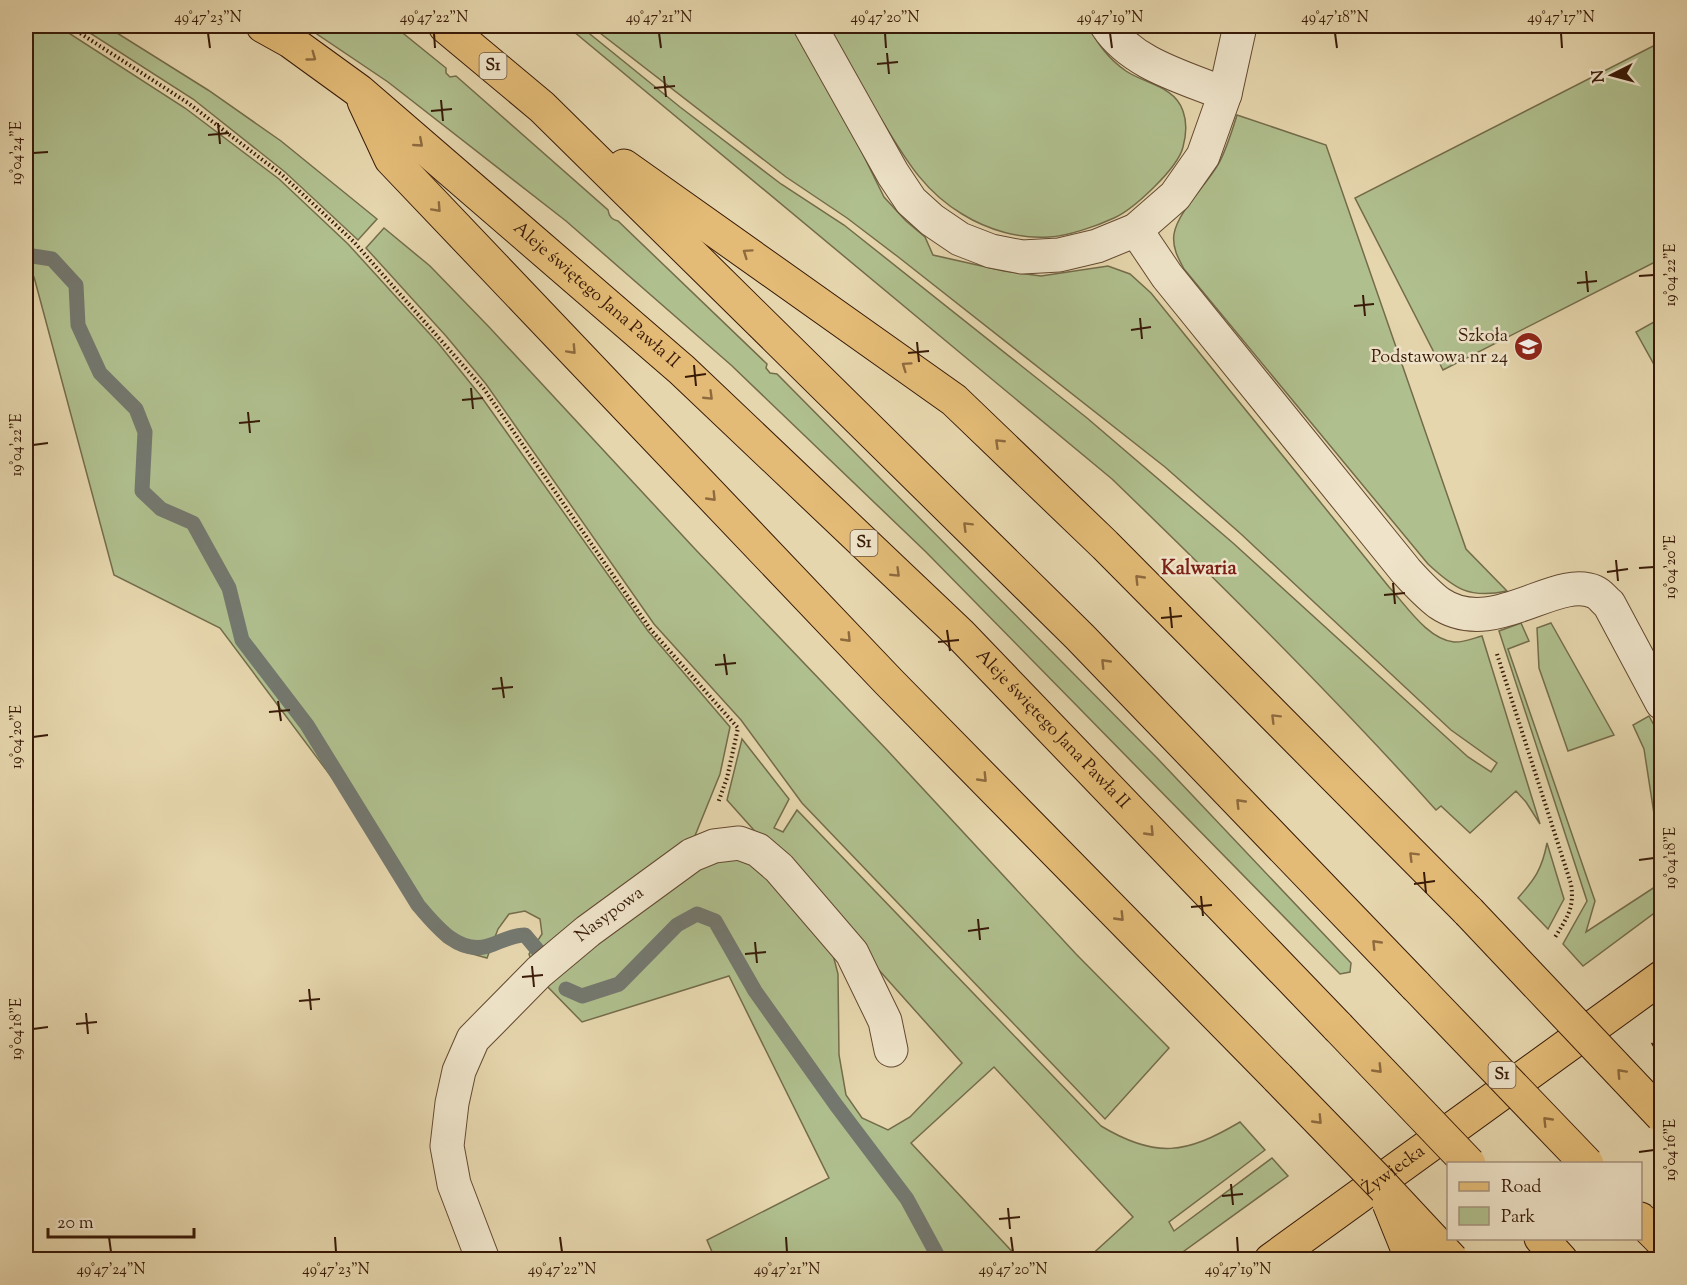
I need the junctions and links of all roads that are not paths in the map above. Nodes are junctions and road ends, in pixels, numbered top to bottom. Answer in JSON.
{"nodes":[{"id":1,"x":262,"y":26,"type":"edge"},
{"id":2,"x":444,"y":26,"type":"edge"},
{"id":3,"x":810,"y":26,"type":"edge"},
{"id":4,"x":1107,"y":26,"type":"edge"},
{"id":5,"x":1240,"y":26,"type":"edge"},
{"id":6,"x":359,"y":91,"type":"junction"},
{"id":7,"x":1225,"y":94,"type":"junction"},
{"id":8,"x":542,"y":107,"type":"junction"},
{"id":9,"x":1136,"y":230,"type":"junction"},
{"id":10,"x":1662,"y":703,"type":"edge"},
{"id":11,"x":1662,"y":976,"type":"edge"},
{"id":12,"x":891,"y":1050,"type":"dead end"},
{"id":13,"x":1662,"y":1116,"type":"edge"},
{"id":14,"x":1467,"y":1162,"type":"edge"},
{"id":15,"x":1585,"y":1162,"type":"edge"},
{"id":16,"x":1382,"y":1185,"type":"junction"},
{"id":17,"x":1642,"y":1220,"type":"edge"},
{"id":18,"x":1542,"y":1240,"type":"edge"},
{"id":19,"x":1662,"y":1241,"type":"edge"},
{"id":20,"x":483,"y":1260,"type":"edge"},
{"id":21,"x":1270,"y":1260,"type":"edge"},
{"id":22,"x":1412,"y":1260,"type":"edge"},
{"id":23,"x":1452,"y":1260,"type":"edge"},
{"id":24,"x":1561,"y":1260,"type":"edge"}],
"edges":[{"from":1,"to":6,"type":"main road","name":"Aleje świętego Jana Pawła II","number":"S1","one_way":true},
{"from":2,"to":8,"type":"main road","number":"S1"},
{"from":3,"to":9,"type":"street"},
{"from":4,"to":7,"type":"street"},
{"from":5,"to":7,"type":"street"},
{"from":6,"to":14,"type":"main road","name":"Aleje świętego Jana Pawła II","number":"S1","one_way":true,"bridge":true},
{"from":6,"to":16,"type":"main road","one_way":true,"bridge":true},
{"from":7,"to":9,"type":"street"},
{"from":13,"to":8,"type":"main road","one_way":true,"bridge":true},
{"from":15,"to":8,"type":"main road","number":"S1","one_way":true,"bridge":true},
{"from":9,"to":10,"type":"street"},
{"from":11,"to":21,"type":"main road","name":"Żywiecka"},
{"from":12,"to":20,"type":"street","name":"Nasypowa"},
{"from":16,"to":22,"type":"main road","bridge":true},
{"from":16,"to":23,"type":"main road","bridge":true},
{"from":17,"to":19,"type":"main road"},
{"from":18,"to":24,"type":"main road"}]}
